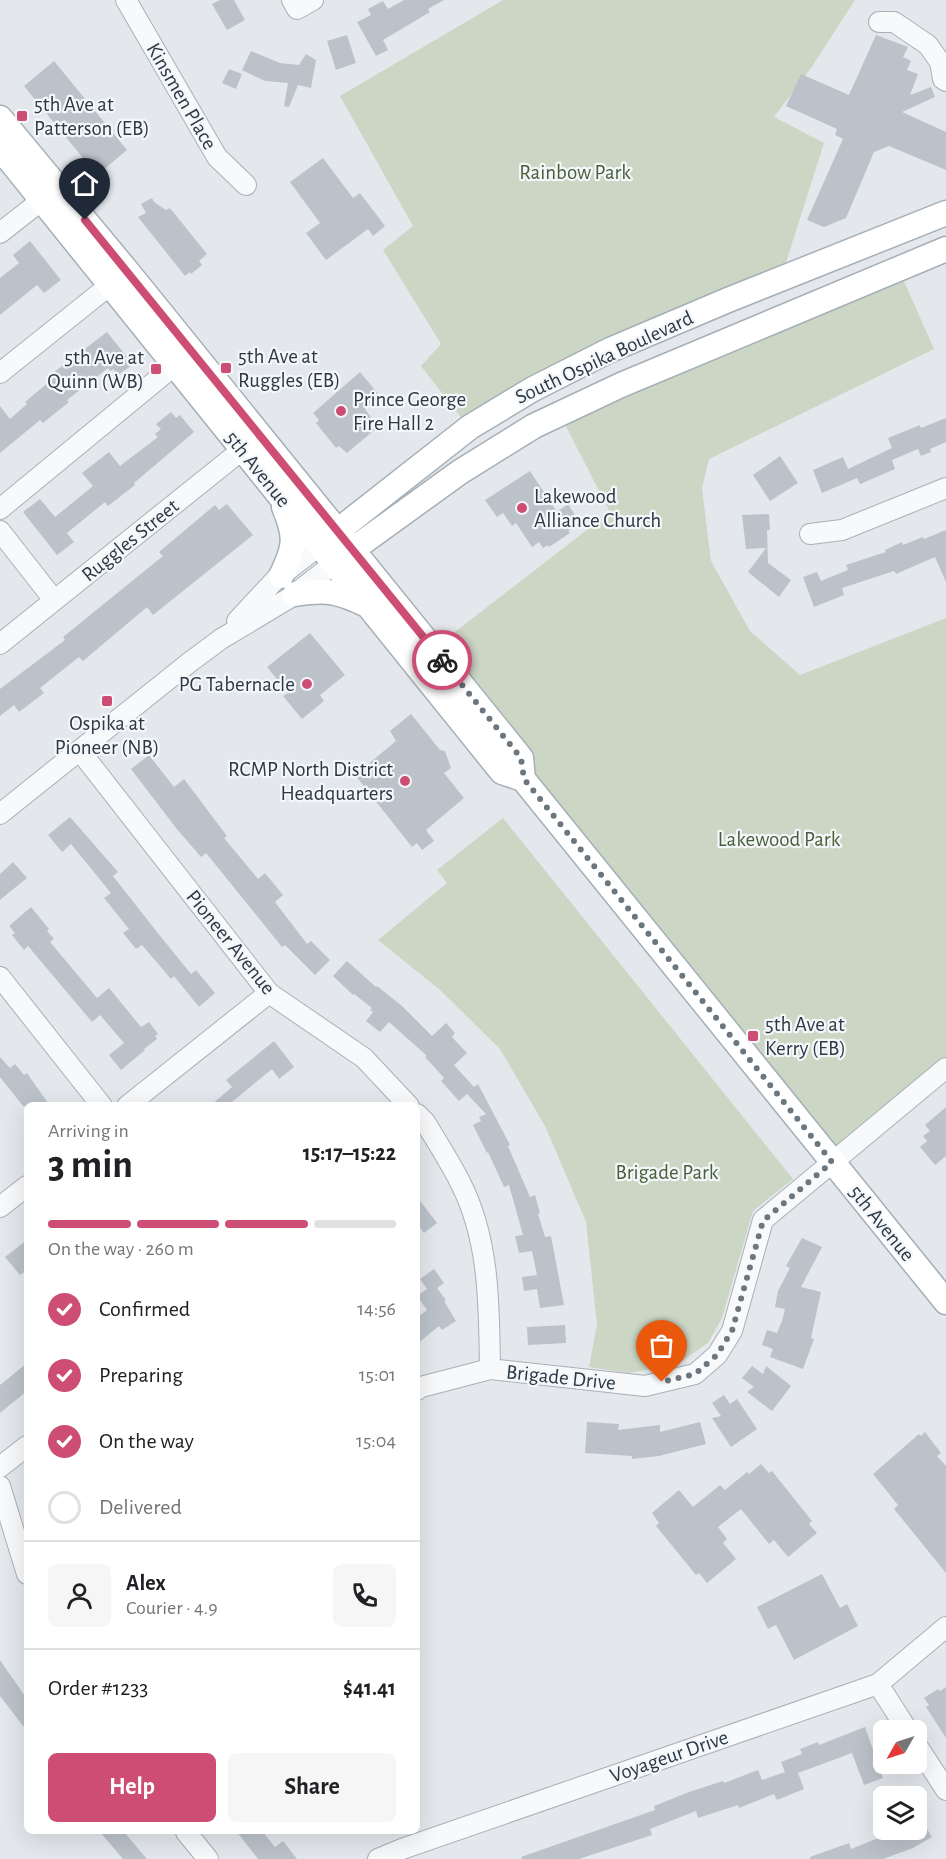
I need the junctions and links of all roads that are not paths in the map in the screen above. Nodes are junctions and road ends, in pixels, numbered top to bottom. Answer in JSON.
{"nodes":[{"id":1,"x":126,"y":0,"type":"edge"},
{"id":2,"x":292,"y":0,"type":"edge"},
{"id":3,"x":313,"y":0,"type":"edge"},
{"id":4,"x":879,"y":22,"type":"dead end"},
{"id":5,"x":946,"y":81,"type":"edge"},
{"id":6,"x":0,"y":118,"type":"edge"},
{"id":7,"x":0,"y":148,"type":"edge"},
{"id":8,"x":246,"y":185,"type":"dead end"},
{"id":9,"x":42,"y":200,"type":"junction"},
{"id":10,"x":946,"y":213,"type":"edge"},
{"id":11,"x":0,"y":233,"type":"edge"},
{"id":12,"x":946,"y":249,"type":"edge"},
{"id":13,"x":118,"y":278,"type":"junction"},
{"id":14,"x":175,"y":366,"type":"junction"},
{"id":15,"x":0,"y":373,"type":"edge"},
{"id":16,"x":251,"y":443,"type":"junction"},
{"id":17,"x":289,"y":489,"type":"junction"},
{"id":18,"x":946,"y":489,"type":"edge"},
{"id":19,"x":376,"y":500,"type":"junction"},
{"id":20,"x":0,"y":509,"type":"edge"},
{"id":21,"x":394,"y":519,"type":"junction"},
{"id":22,"x":0,"y":531,"type":"edge"},
{"id":23,"x":810,"y":534,"type":"dead end"},
{"id":24,"x":336,"y":547,"type":"junction"},
{"id":25,"x":288,"y":585,"type":"junction"},
{"id":26,"x":54,"y":600,"type":"junction"},
{"id":27,"x":394,"y":600,"type":"junction"},
{"id":28,"x":369,"y":606,"type":"junction"},
{"id":29,"x":0,"y":644,"type":"edge"},
{"id":30,"x":80,"y":751,"type":"junction"},
{"id":31,"x":524,"y":779,"type":"junction"},
{"id":32,"x":0,"y":814,"type":"edge"},
{"id":33,"x":0,"y":977,"type":"edge"},
{"id":34,"x":269,"y":993,"type":"junction"},
{"id":35,"x":946,"y":1068,"type":"edge"},
{"id":36,"x":99,"y":1102,"type":"edge"},
{"id":37,"x":133,"y":1102,"type":"edge"},
{"id":38,"x":405,"y":1102,"type":"edge"},
{"id":39,"x":420,"y":1122,"type":"edge"},
{"id":40,"x":832,"y":1162,"type":"junction"},
{"id":41,"x":24,"y":1188,"type":"edge"},
{"id":42,"x":0,"y":1207,"type":"edge"},
{"id":43,"x":946,"y":1302,"type":"edge"},
{"id":44,"x":490,"y":1369,"type":"junction"},
{"id":45,"x":420,"y":1388,"type":"edge"},
{"id":46,"x":24,"y":1448,"type":"edge"},
{"id":47,"x":0,"y":1467,"type":"edge"},
{"id":48,"x":0,"y":1486,"type":"edge"},
{"id":49,"x":24,"y":1564,"type":"edge"},
{"id":50,"x":946,"y":1628,"type":"edge"},
{"id":51,"x":878,"y":1684,"type":"junction"},
{"id":52,"x":901,"y":1720,"type":"edge"},
{"id":53,"x":927,"y":1761,"type":"edge"},
{"id":54,"x":946,"y":1790,"type":"edge"},
{"id":55,"x":188,"y":1834,"type":"edge"},
{"id":56,"x":208,"y":1859,"type":"edge"},
{"id":57,"x":378,"y":1859,"type":"edge"}],
"edges":[{"from":1,"to":8,"type":"street","name":"Kinsmen Place"},
{"from":2,"to":3,"type":"street"},
{"from":4,"to":5,"type":"street"},
{"from":6,"to":13,"type":"main road","name":"5th Avenue"},
{"from":7,"to":9,"type":"main road","name":"5th Avenue"},
{"from":9,"to":11,"type":"street"},
{"from":9,"to":13,"type":"main road","name":"5th Avenue"},
{"from":10,"to":19,"type":"main road","name":"South Ospika Boulevard"},
{"from":12,"to":21,"type":"main road","name":"South Ospika Boulevard"},
{"from":13,"to":14,"type":"main road","name":"5th Avenue"},
{"from":13,"to":15,"type":"street"},
{"from":13,"to":16,"type":"main road","name":"5th Avenue"},
{"from":14,"to":16,"type":"main road","name":"5th Avenue"},
{"from":14,"to":20,"type":"street"},
{"from":16,"to":17,"type":"main road","name":"5th Avenue"},
{"from":16,"to":26,"type":"street","name":"Ruggles Street"},
{"from":17,"to":19,"type":"main road"},
{"from":17,"to":24,"type":"main road","name":"5th Avenue"},
{"from":17,"to":25,"type":"main road"},
{"from":18,"to":23,"type":"street"},
{"from":19,"to":24,"type":"main road","name":"South Ospika Boulevard"},
{"from":21,"to":24,"type":"main road","name":"South Ospika Boulevard"},
{"from":21,"to":27,"type":"main road"},
{"from":22,"to":26,"type":"street"},
{"from":24,"to":25,"type":"street","name":"South Ospika Boulevard"},
{"from":24,"to":27,"type":"main road","name":"5th Avenue"},
{"from":24,"to":28,"type":"main road","name":"5th Avenue"},
{"from":25,"to":28,"type":"main road"},
{"from":25,"to":30,"type":"street","name":"South Ospika Boulevard"},
{"from":26,"to":29,"type":"street","name":"Ruggles Street"},
{"from":27,"to":31,"type":"main road","name":"5th Avenue"},
{"from":28,"to":31,"type":"main road","name":"5th Avenue"},
{"from":30,"to":32,"type":"street","name":"South Ospika Boulevard"},
{"from":30,"to":34,"type":"street","name":"Pioneer Avenue"},
{"from":31,"to":40,"type":"main road","name":"5th Avenue"},
{"from":33,"to":36,"type":"street"},
{"from":34,"to":37,"type":"street"},
{"from":34,"to":38,"type":"street","name":"Pioneer Avenue"},
{"from":35,"to":40,"type":"street","name":"Brigade Drive"},
{"from":39,"to":44,"type":"street"},
{"from":40,"to":43,"type":"main road","name":"5th Avenue"},
{"from":40,"to":44,"type":"street","name":"Brigade Drive"},
{"from":41,"to":42,"type":"street"},
{"from":44,"to":45,"type":"street","name":"Brigade Drive"},
{"from":46,"to":47,"type":"street"},
{"from":48,"to":49,"type":"street"},
{"from":50,"to":51,"type":"street","name":"Voyageur Drive"},
{"from":51,"to":52,"type":"street"},
{"from":51,"to":57,"type":"street","name":"Voyageur Drive"},
{"from":53,"to":54,"type":"street"},
{"from":55,"to":56,"type":"street"}]}
